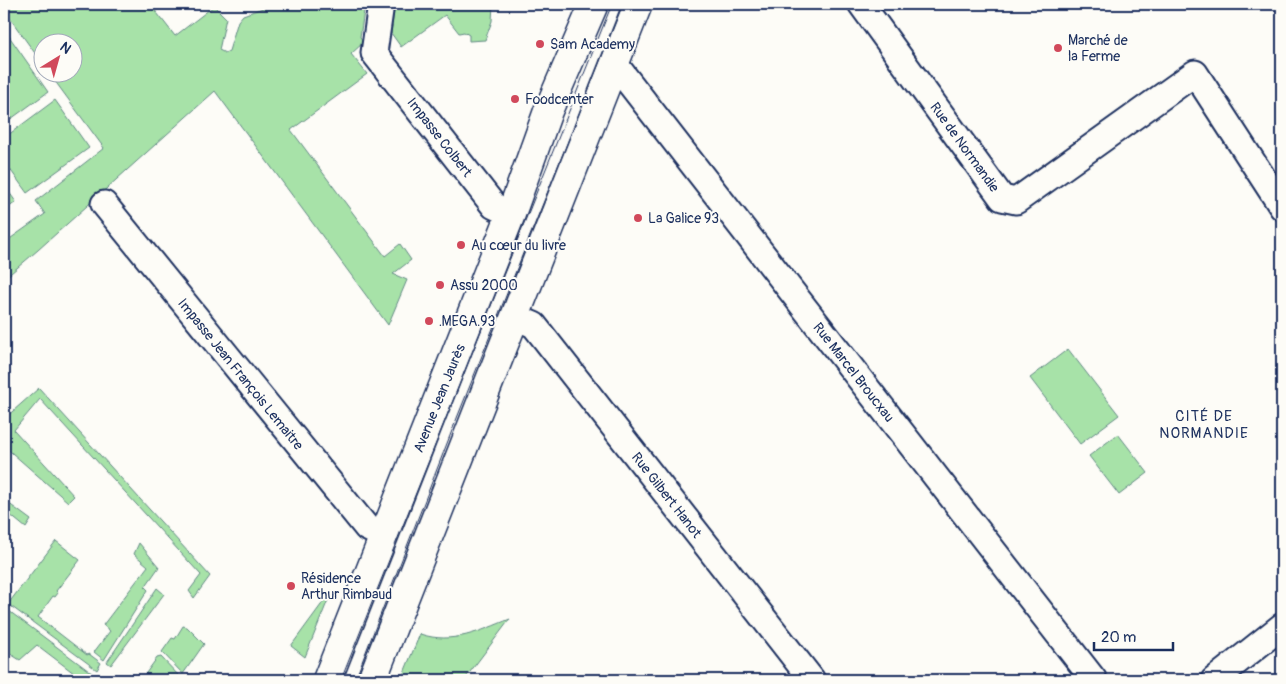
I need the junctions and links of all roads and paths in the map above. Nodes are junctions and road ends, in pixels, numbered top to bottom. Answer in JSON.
{"nodes":[{"id":1,"x":380,"y":4,"type":"edge"},
{"id":2,"x":594,"y":4,"type":"edge"},
{"id":3,"x":638,"y":4,"type":"edge"},
{"id":4,"x":861,"y":4,"type":"edge"},
{"id":5,"x":614,"y":63,"type":"junction"},
{"id":6,"x":104,"y":204,"type":"dead end"},
{"id":7,"x":1282,"y":207,"type":"edge"},
{"id":8,"x":511,"y":214,"type":"junction"},
{"id":9,"x":515,"y":317,"type":"junction"},
{"id":10,"x":384,"y":536,"type":"junction"},
{"id":11,"x":1282,"y":626,"type":"edge"},
{"id":12,"x":327,"y":680,"type":"edge"},
{"id":13,"x":372,"y":680,"type":"edge"},
{"id":14,"x":812,"y":680,"type":"edge"},
{"id":15,"x":1094,"y":680,"type":"edge"},
{"id":16,"x":1214,"y":680,"type":"edge"}],
"edges":[{"from":1,"to":8,"type":"street","name":"Impasse Colbert"},
{"from":2,"to":8,"type":"street","name":"Avenue Jean Jaurès"},
{"from":3,"to":5,"type":"street"},
{"from":4,"to":7,"type":"street","name":"Rue de Normandie"},
{"from":5,"to":9,"type":"street"},
{"from":5,"to":15,"type":"street","name":"Rue Marcel Broucxau"},
{"from":6,"to":10,"type":"street","name":"Impasse Jean François Lemaitre"},
{"from":8,"to":10,"type":"street","name":"Avenue Jean Jaurès"},
{"from":9,"to":13,"type":"street"},
{"from":9,"to":14,"type":"street","name":"Rue Gilbert Hanot"},
{"from":10,"to":12,"type":"street","name":"Avenue Jean Jaurès"},
{"from":11,"to":16,"type":"street"}]}
